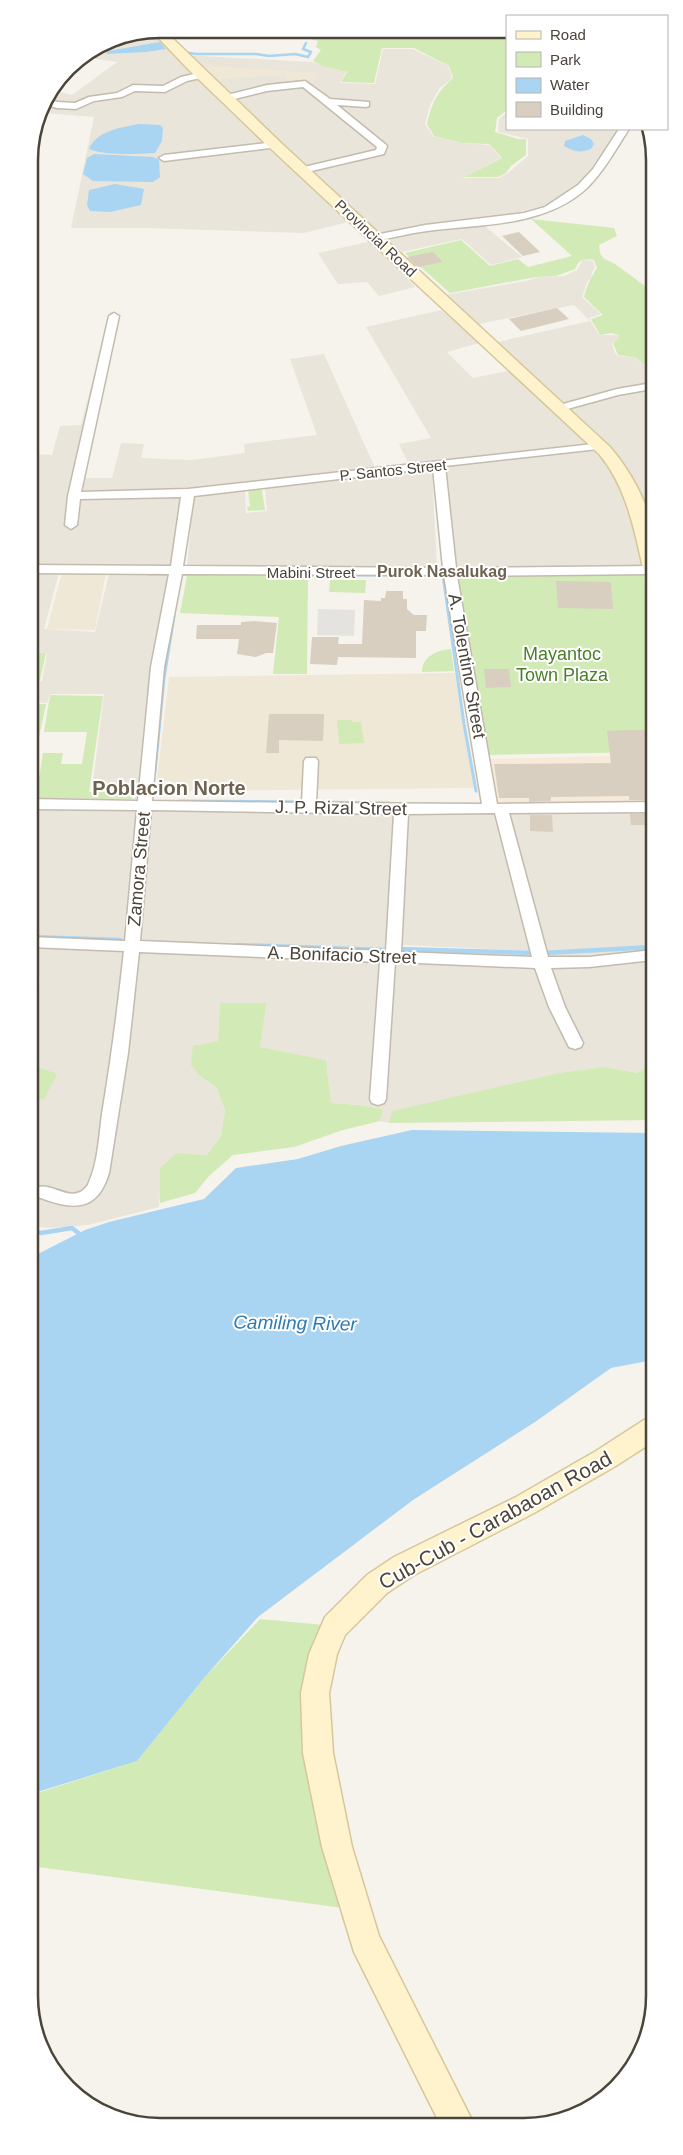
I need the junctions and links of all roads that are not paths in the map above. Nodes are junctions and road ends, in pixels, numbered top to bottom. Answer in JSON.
{"nodes":[{"id":1,"x":165,"y":38,"type":"edge"},
{"id":2,"x":202,"y":75,"type":"junction"},
{"id":3,"x":226,"y":98,"type":"junction"},
{"id":4,"x":326,"y":102,"type":"junction"},
{"id":5,"x":51,"y":103,"type":"edge"},
{"id":6,"x":366,"y":104,"type":"dead end"},
{"id":7,"x":623,"y":130,"type":"edge"},
{"id":8,"x":275,"y":145,"type":"junction"},
{"id":9,"x":164,"y":158,"type":"dead end"},
{"id":10,"x":303,"y":170,"type":"junction"},
{"id":11,"x":375,"y":238,"type":"junction"},
{"id":12,"x":114,"y":316,"type":"dead end"},
{"id":13,"x":646,"y":387,"type":"edge"},
{"id":14,"x":560,"y":408,"type":"junction"},
{"id":15,"x":598,"y":445,"type":"junction"},
{"id":16,"x":439,"y":465,"type":"junction"},
{"id":17,"x":188,"y":493,"type":"junction"},
{"id":18,"x":74,"y":496,"type":"junction"},
{"id":19,"x":71,"y":525,"type":"dead end"},
{"id":20,"x":646,"y":541,"type":"edge"},
{"id":21,"x":38,"y":569,"type":"edge"},
{"id":22,"x":646,"y":570,"type":"edge"},
{"id":23,"x":176,"y":571,"type":"junction"},
{"id":24,"x":450,"y":572,"type":"junction"},
{"id":25,"x":311,"y":761,"type":"dead end"},
{"id":26,"x":38,"y":804,"type":"edge"},
{"id":27,"x":144,"y":806,"type":"junction"},
{"id":28,"x":646,"y":807,"type":"edge"},
{"id":29,"x":309,"y":808,"type":"junction"},
{"id":30,"x":495,"y":808,"type":"junction"},
{"id":31,"x":401,"y":809,"type":"junction"},
{"id":32,"x":38,"y":942,"type":"edge"},
{"id":33,"x":132,"y":946,"type":"junction"},
{"id":34,"x":646,"y":956,"type":"edge"},
{"id":35,"x":390,"y":957,"type":"junction"},
{"id":36,"x":542,"y":963,"type":"junction"},
{"id":37,"x":576,"y":1043,"type":"dead end"},
{"id":38,"x":378,"y":1099,"type":"dead end"},
{"id":39,"x":44,"y":1192,"type":"dead end"},
{"id":40,"x":645,"y":1433,"type":"edge"},
{"id":41,"x":455,"y":2118,"type":"edge"}],
"edges":[{"from":1,"to":2,"type":"main road","name":"Provincial Road"},
{"from":2,"to":3,"type":"main road","name":"Provincial Road"},
{"from":2,"to":5,"type":"street"},
{"from":3,"to":4,"type":"street"},
{"from":3,"to":8,"type":"main road","name":"Provincial Road"},
{"from":4,"to":6,"type":"street"},
{"from":4,"to":10,"type":"street"},
{"from":7,"to":11,"type":"street"},
{"from":8,"to":9,"type":"street"},
{"from":8,"to":10,"type":"main road","name":"Provincial Road"},
{"from":10,"to":11,"type":"main road","name":"Provincial Road"},
{"from":11,"to":14,"type":"main road","name":"Provincial Road"},
{"from":12,"to":18,"type":"street"},
{"from":13,"to":14,"type":"street"},
{"from":14,"to":15,"type":"main road","name":"Provincial Road"},
{"from":15,"to":16,"type":"street","name":"P. Santos Street"},
{"from":15,"to":20,"type":"main road","name":"Provincial Road"},
{"from":16,"to":17,"type":"street","name":"P. Santos Street"},
{"from":16,"to":24,"type":"street","name":"A. Tolentino Street"},
{"from":17,"to":18,"type":"street","name":"P. Santos Street"},
{"from":17,"to":23,"type":"street","name":"Zamora Street"},
{"from":18,"to":19,"type":"street"},
{"from":21,"to":23,"type":"street","name":"Mabini Street"},
{"from":22,"to":24,"type":"street","name":"Mabini Street"},
{"from":23,"to":24,"type":"street","name":"Mabini Street"},
{"from":23,"to":27,"type":"street","name":"Zamora Street"},
{"from":24,"to":30,"type":"street","name":"A. Tolentino Street"},
{"from":25,"to":29,"type":"street"},
{"from":26,"to":27,"type":"street","name":"J. P. Rizal Street"},
{"from":27,"to":29,"type":"street","name":"J. P. Rizal Street"},
{"from":27,"to":33,"type":"street","name":"Zamora Street"},
{"from":28,"to":30,"type":"street","name":"J. P. Rizal Street"},
{"from":29,"to":31,"type":"street","name":"J. P. Rizal Street"},
{"from":30,"to":31,"type":"street","name":"J. P. Rizal Street"},
{"from":30,"to":36,"type":"street","name":"A. Tolentino Street"},
{"from":31,"to":35,"type":"street"},
{"from":32,"to":33,"type":"street","name":"A. Bonifacio Street"},
{"from":33,"to":35,"type":"street","name":"A. Bonifacio Street"},
{"from":33,"to":39,"type":"street","name":"Zamora Street"},
{"from":34,"to":36,"type":"street","name":"A. Bonifacio Street"},
{"from":35,"to":36,"type":"street","name":"A. Bonifacio Street"},
{"from":35,"to":38,"type":"street"},
{"from":36,"to":37,"type":"street","name":"A. Tolentino Street"},
{"from":40,"to":41,"type":"main road","name":"Cub-Cub - Carabaoan Road"}]}
